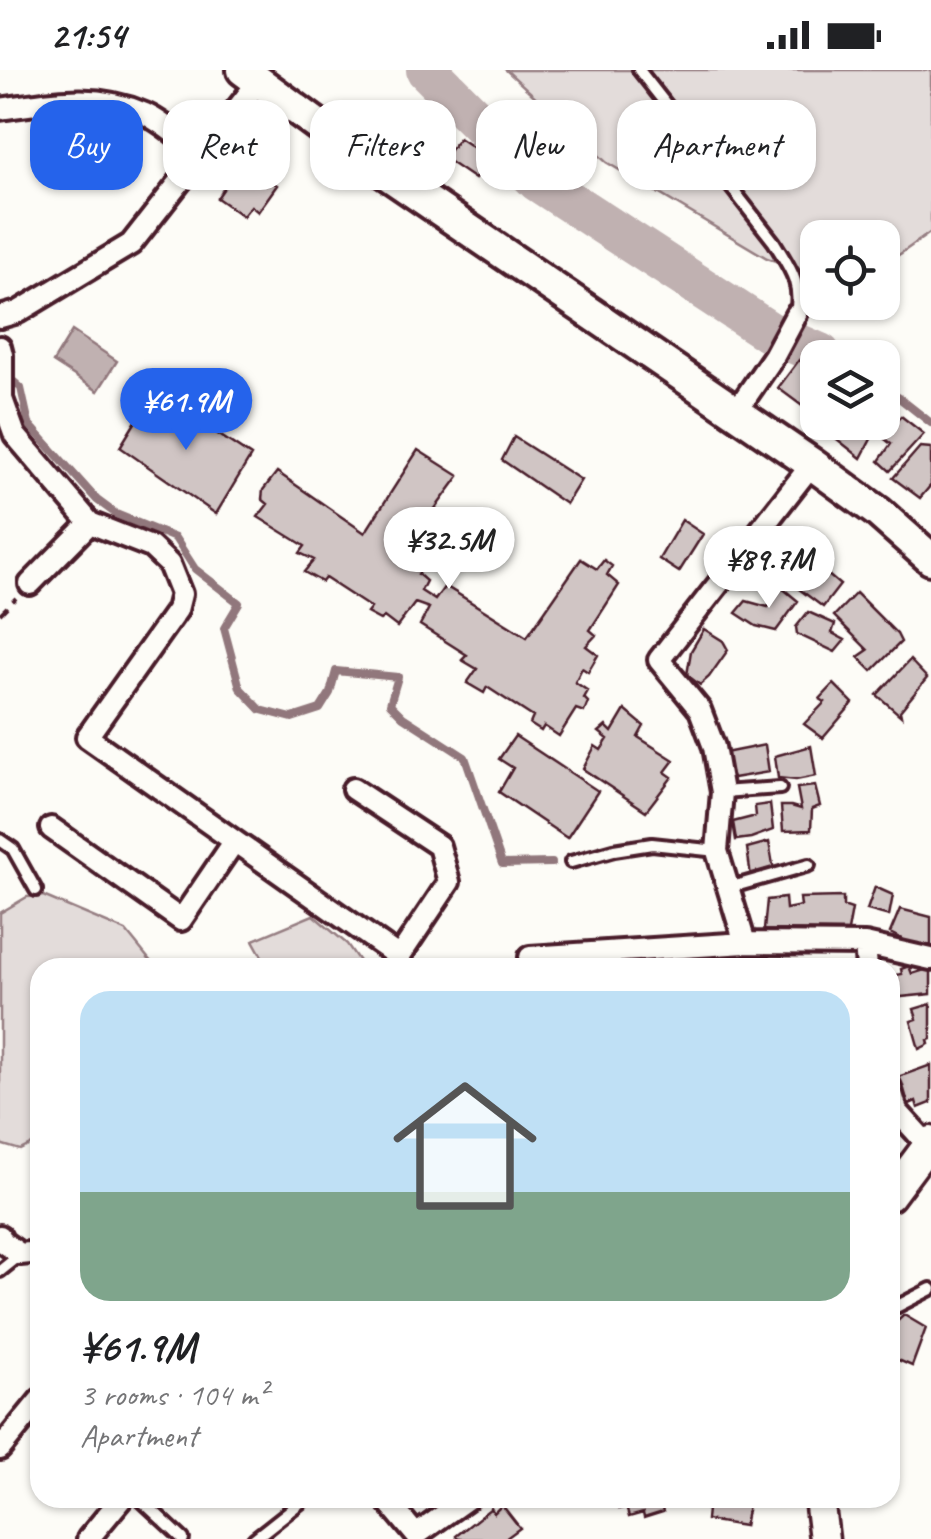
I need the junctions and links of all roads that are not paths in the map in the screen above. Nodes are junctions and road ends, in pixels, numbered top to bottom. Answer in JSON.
{"nodes":[{"id":1,"x":638,"y":70,"type":"edge"},
{"id":2,"x":251,"y":76,"type":"edge"},
{"id":3,"x":236,"y":100,"type":"edge"},
{"id":4,"x":0,"y":109,"type":"edge"},
{"id":5,"x":163,"y":126,"type":"edge"},
{"id":6,"x":174,"y":190,"type":"edge"},
{"id":7,"x":796,"y":316,"type":"joint"},
{"id":8,"x":0,"y":317,"type":"edge"},
{"id":9,"x":0,"y":346,"type":"edge"},
{"id":10,"x":735,"y":412,"type":"junction"},
{"id":11,"x":3,"y":413,"type":"edge"},
{"id":12,"x":812,"y":464,"type":"junction"},
{"id":13,"x":90,"y":523,"type":"junction"},
{"id":14,"x":931,"y":559,"type":"edge"},
{"id":15,"x":30,"y":584,"type":"dead end"},
{"id":16,"x":780,"y":788,"type":"dead end"},
{"id":17,"x":353,"y":789,"type":"dead end"},
{"id":18,"x":722,"y":792,"type":"junction"},
{"id":19,"x":51,"y":828,"type":"dead end"},
{"id":20,"x":0,"y":840,"type":"edge"},
{"id":21,"x":234,"y":842,"type":"junction"},
{"id":22,"x":717,"y":851,"type":"junction"},
{"id":23,"x":571,"y":862,"type":"dead end"},
{"id":24,"x":809,"y":865,"type":"dead end"},
{"id":25,"x":728,"y":888,"type":"junction"},
{"id":26,"x":36,"y":890,"type":"dead end"},
{"id":27,"x":745,"y":944,"type":"junction"},
{"id":28,"x":864,"y":944,"type":"junction"},
{"id":29,"x":530,"y":958,"type":"edge"},
{"id":30,"x":866,"y":958,"type":"edge"},
{"id":31,"x":931,"y":959,"type":"edge"},
{"id":32,"x":900,"y":1114,"type":"edge"},
{"id":33,"x":929,"y":1142,"type":"edge"},
{"id":34,"x":900,"y":1182,"type":"edge"},
{"id":35,"x":0,"y":1236,"type":"edge"},
{"id":36,"x":30,"y":1253,"type":"edge"},
{"id":37,"x":0,"y":1271,"type":"edge"},
{"id":38,"x":931,"y":1290,"type":"edge"},
{"id":39,"x":900,"y":1305,"type":"edge"},
{"id":40,"x":30,"y":1412,"type":"edge"},
{"id":41,"x":0,"y":1449,"type":"edge"},
{"id":42,"x":114,"y":1508,"type":"edge"},
{"id":43,"x":149,"y":1508,"type":"edge"},
{"id":44,"x":293,"y":1508,"type":"edge"},
{"id":45,"x":392,"y":1508,"type":"edge"},
{"id":46,"x":454,"y":1508,"type":"edge"},
{"id":47,"x":819,"y":1508,"type":"edge"},
{"id":48,"x":413,"y":1537,"type":"edge"},
{"id":49,"x":88,"y":1539,"type":"edge"},
{"id":50,"x":182,"y":1539,"type":"edge"},
{"id":51,"x":254,"y":1539,"type":"edge"},
{"id":52,"x":824,"y":1539,"type":"edge"}],
"edges":[{"from":1,"to":7,"type":"lane"},
{"from":2,"to":3,"type":"street"},
{"from":2,"to":10,"type":"main road"},
{"from":4,"to":5,"type":"street"},
{"from":6,"to":8,"type":"street"},
{"from":7,"to":10,"type":"street"},
{"from":9,"to":11,"type":"street"},
{"from":10,"to":12,"type":"main road"},
{"from":11,"to":13,"type":"street"},
{"from":12,"to":14,"type":"main road"},
{"from":12,"to":18,"type":"street"},
{"from":13,"to":15,"type":"street"},
{"from":13,"to":21,"type":"street"},
{"from":16,"to":18,"type":"lane"},
{"from":17,"to":21,"type":"street"},
{"from":18,"to":22,"type":"street"},
{"from":19,"to":21,"type":"street"},
{"from":20,"to":26,"type":"lane"},
{"from":22,"to":23,"type":"lane"},
{"from":22,"to":25,"type":"street"},
{"from":24,"to":25,"type":"lane"},
{"from":25,"to":27,"type":"street"},
{"from":27,"to":28,"type":"street"},
{"from":27,"to":29,"type":"street"},
{"from":28,"to":30,"type":"street"},
{"from":28,"to":31,"type":"street"},
{"from":32,"to":33,"type":"street"},
{"from":33,"to":34,"type":"street"},
{"from":35,"to":36,"type":"street"},
{"from":36,"to":37,"type":"lane"},
{"from":38,"to":39,"type":"lane"},
{"from":40,"to":41,"type":"street"},
{"from":42,"to":49,"type":"street"},
{"from":43,"to":50,"type":"lane"},
{"from":44,"to":51,"type":"lane"},
{"from":45,"to":48,"type":"street"},
{"from":46,"to":48,"type":"street"},
{"from":47,"to":52,"type":"street"}]}
